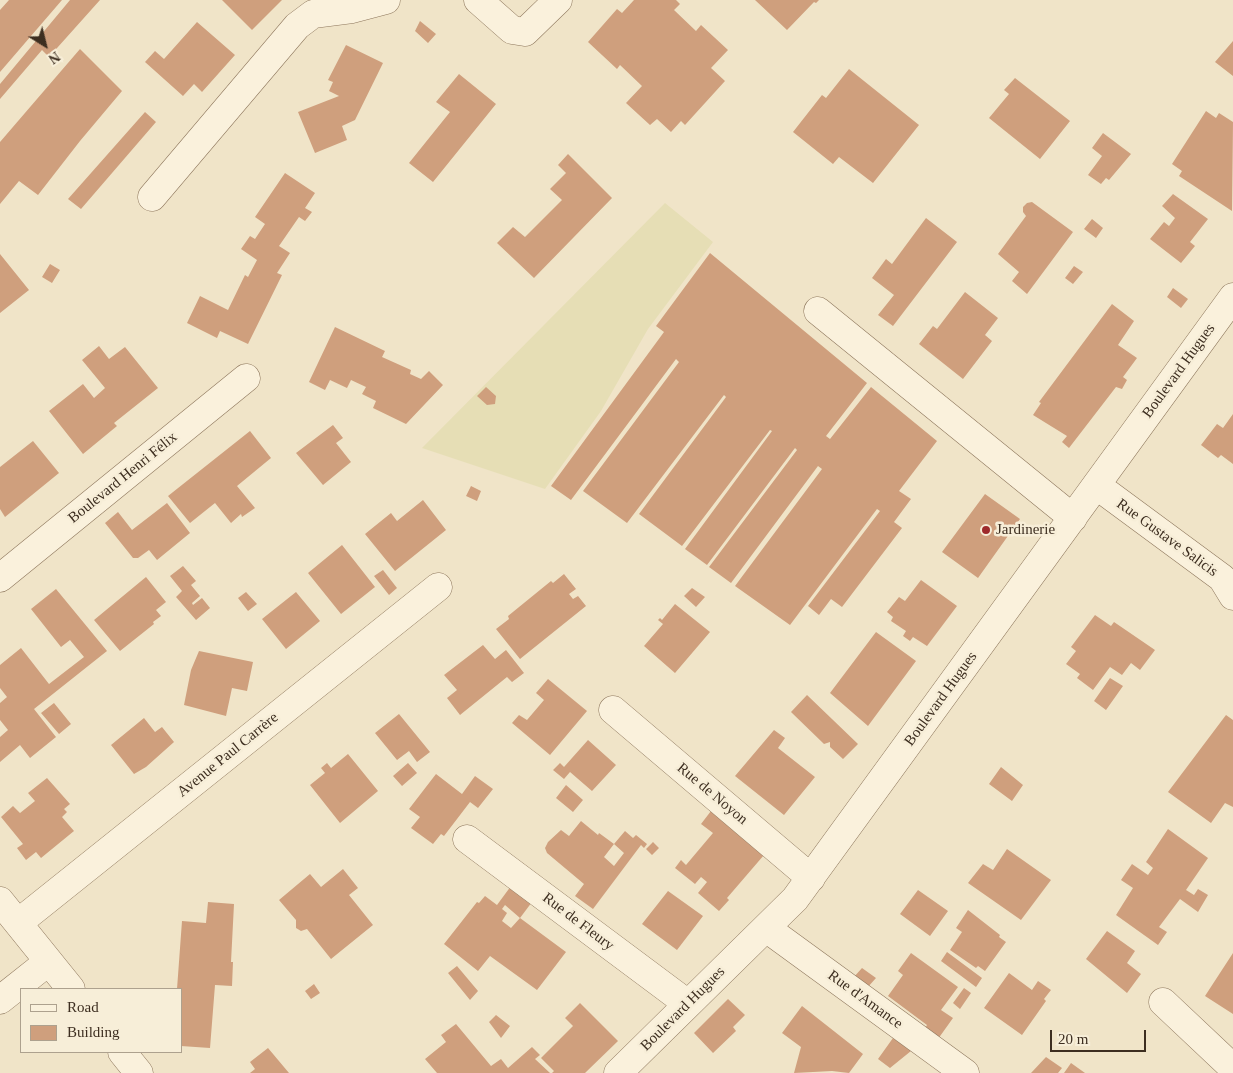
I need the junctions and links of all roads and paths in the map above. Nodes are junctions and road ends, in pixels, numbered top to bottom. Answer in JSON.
{"nodes":[{"id":1,"x":386,"y":0,"type":"edge"},
{"id":2,"x":478,"y":0,"type":"edge"},
{"id":3,"x":558,"y":0,"type":"edge"},
{"id":4,"x":152,"y":197,"type":"dead end"},
{"id":5,"x":1233,"y":297,"type":"edge"},
{"id":6,"x":818,"y":311,"type":"dead end"},
{"id":7,"x":246,"y":378,"type":"dead end"},
{"id":8,"x":1096,"y":485,"type":"junction"},
{"id":9,"x":1073,"y":518,"type":"junction"},
{"id":10,"x":0,"y":578,"type":"edge"},
{"id":11,"x":438,"y":587,"type":"dead end"},
{"id":12,"x":1233,"y":596,"type":"edge"},
{"id":13,"x":613,"y":710,"type":"dead end"},
{"id":14,"x":467,"y":840,"type":"dead end"},
{"id":15,"x":811,"y":878,"type":"junction"},
{"id":16,"x":0,"y":901,"type":"edge"},
{"id":17,"x":18,"y":923,"type":"junction"},
{"id":18,"x":766,"y":928,"type":"junction"},
{"id":19,"x":48,"y":962,"type":"junction"},
{"id":20,"x":70,"y":988,"type":"edge"},
{"id":21,"x":0,"y":1000,"type":"edge"},
{"id":22,"x":1163,"y":1002,"type":"dead end"},
{"id":23,"x":688,"y":1004,"type":"junction"},
{"id":24,"x":123,"y":1053,"type":"edge"},
{"id":25,"x":1233,"y":1068,"type":"edge"},
{"id":26,"x":139,"y":1073,"type":"edge"},
{"id":27,"x":618,"y":1073,"type":"edge"},
{"id":28,"x":965,"y":1073,"type":"edge"}],
"edges":[{"from":1,"to":4,"type":"street"},
{"from":2,"to":3,"type":"street"},
{"from":5,"to":8,"type":"street","name":"Boulevard Hugues"},
{"from":6,"to":9,"type":"street"},
{"from":7,"to":10,"type":"street","name":"Boulevard Henri Félix"},
{"from":8,"to":9,"type":"street","name":"Boulevard Hugues"},
{"from":8,"to":12,"type":"street","name":"Rue Gustave Salicis"},
{"from":9,"to":15,"type":"street","name":"Boulevard Hugues"},
{"from":11,"to":17,"type":"street","name":"Avenue Paul Carrère"},
{"from":13,"to":15,"type":"street","name":"Rue de Noyon"},
{"from":14,"to":23,"type":"street","name":"Rue de Fleury"},
{"from":15,"to":18,"type":"street","name":"Boulevard Hugues"},
{"from":16,"to":17,"type":"street"},
{"from":17,"to":19,"type":"street"},
{"from":18,"to":23,"type":"street","name":"Boulevard Hugues"},
{"from":18,"to":28,"type":"street","name":"Rue d'Amance"},
{"from":19,"to":20,"type":"street"},
{"from":19,"to":21,"type":"street"},
{"from":22,"to":25,"type":"street"},
{"from":23,"to":27,"type":"street","name":"Boulevard Hugues"},
{"from":24,"to":26,"type":"street"}]}
